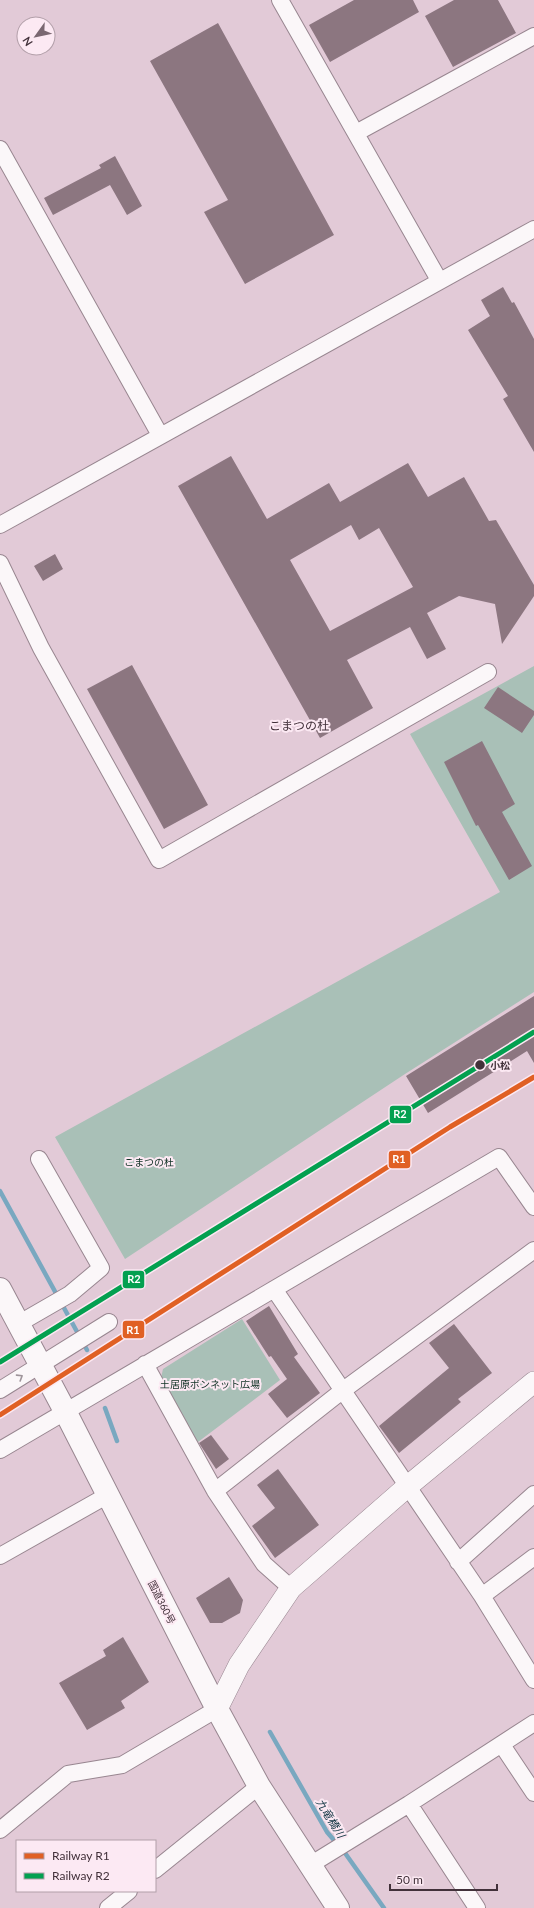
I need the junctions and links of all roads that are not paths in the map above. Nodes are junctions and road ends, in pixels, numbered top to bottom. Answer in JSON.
{"nodes":[{"id":1,"x":280,"y":0,"type":"edge"},
{"id":2,"x":534,"y":36,"type":"edge"},
{"id":3,"x":356,"y":133,"type":"junction"},
{"id":4,"x":0,"y":149,"type":"edge"},
{"id":5,"x":534,"y":229,"type":"edge"},
{"id":6,"x":439,"y":280,"type":"junction"},
{"id":7,"x":160,"y":435,"type":"junction"},
{"id":8,"x":0,"y":525,"type":"edge"},
{"id":9,"x":0,"y":563,"type":"edge"},
{"id":10,"x":488,"y":672,"type":"dead end"},
{"id":11,"x":39,"y":1159,"type":"dead end"},
{"id":12,"x":534,"y":1207,"type":"edge"},
{"id":13,"x":534,"y":1250,"type":"edge"},
{"id":14,"x":0,"y":1289,"type":"edge"},
{"id":15,"x":274,"y":1289,"type":"junction"},
{"id":16,"x":109,"y":1322,"type":"dead end"},
{"id":17,"x":18,"y":1324,"type":"junction"},
{"id":18,"x":145,"y":1364,"type":"junction"},
{"id":19,"x":40,"y":1365,"type":"junction"},
{"id":20,"x":534,"y":1382,"type":"edge"},
{"id":21,"x":0,"y":1390,"type":"edge"},
{"id":22,"x":342,"y":1391,"type":"junction"},
{"id":23,"x":65,"y":1411,"type":"junction"},
{"id":24,"x":0,"y":1450,"type":"edge"},
{"id":25,"x":408,"y":1486,"type":"junction"},
{"id":26,"x":215,"y":1491,"type":"junction"},
{"id":27,"x":534,"y":1494,"type":"edge"},
{"id":28,"x":108,"y":1495,"type":"junction"},
{"id":29,"x":0,"y":1556,"type":"edge"},
{"id":30,"x":534,"y":1557,"type":"edge"},
{"id":31,"x":458,"y":1562,"type":"junction"},
{"id":32,"x":290,"y":1588,"type":"junction"},
{"id":33,"x":482,"y":1596,"type":"junction"},
{"id":34,"x":534,"y":1680,"type":"edge"},
{"id":35,"x":217,"y":1709,"type":"junction"},
{"id":36,"x":534,"y":1723,"type":"edge"},
{"id":37,"x":502,"y":1745,"type":"junction"},
{"id":38,"x":260,"y":1786,"type":"junction"},
{"id":39,"x":534,"y":1793,"type":"edge"},
{"id":40,"x":409,"y":1804,"type":"junction"},
{"id":41,"x":0,"y":1830,"type":"edge"},
{"id":42,"x":310,"y":1865,"type":"junction"},
{"id":43,"x":156,"y":1869,"type":"edge"},
{"id":44,"x":128,"y":1892,"type":"edge"},
{"id":45,"x":336,"y":1907,"type":"edge"},
{"id":46,"x":108,"y":1908,"type":"edge"},
{"id":47,"x":477,"y":1908,"type":"edge"}],
"edges":[{"from":1,"to":3,"type":"street"},
{"from":2,"to":3,"type":"street"},
{"from":3,"to":6,"type":"street"},
{"from":4,"to":7,"type":"street"},
{"from":5,"to":6,"type":"street"},
{"from":6,"to":7,"type":"street"},
{"from":7,"to":8,"type":"street"},
{"from":9,"to":10,"type":"street"},
{"from":11,"to":17,"type":"street"},
{"from":12,"to":15,"type":"street"},
{"from":13,"to":22,"type":"street"},
{"from":14,"to":17,"type":"highway","name":"国道360号"},
{"from":15,"to":18,"type":"street"},
{"from":15,"to":22,"type":"street"},
{"from":16,"to":19,"type":"street"},
{"from":17,"to":19,"type":"highway","name":"国道360号"},
{"from":18,"to":23,"type":"street"},
{"from":18,"to":26,"type":"street"},
{"from":21,"to":19,"type":"street","one_way":true},
{"from":19,"to":23,"type":"highway","name":"国道360号"},
{"from":20,"to":25,"type":"main road"},
{"from":22,"to":25,"type":"street"},
{"from":22,"to":26,"type":"street"},
{"from":23,"to":24,"type":"street"},
{"from":23,"to":28,"type":"highway","name":"国道360号"},
{"from":25,"to":31,"type":"street"},
{"from":25,"to":32,"type":"main road"},
{"from":26,"to":32,"type":"street"},
{"from":27,"to":31,"type":"street"},
{"from":28,"to":29,"type":"street"},
{"from":28,"to":35,"type":"highway","name":"国道360号"},
{"from":30,"to":33,"type":"street"},
{"from":31,"to":33,"type":"street"},
{"from":32,"to":35,"type":"main road"},
{"from":33,"to":34,"type":"street"},
{"from":35,"to":38,"type":"highway","name":"国道360号"},
{"from":35,"to":41,"type":"street"},
{"from":36,"to":37,"type":"street"},
{"from":37,"to":39,"type":"street"},
{"from":37,"to":40,"type":"street"},
{"from":38,"to":42,"type":"highway","name":"国道360号"},
{"from":38,"to":43,"type":"street"},
{"from":40,"to":42,"type":"street"},
{"from":40,"to":47,"type":"street"},
{"from":42,"to":45,"type":"highway","name":"国道360号"},
{"from":44,"to":46,"type":"street"}]}
